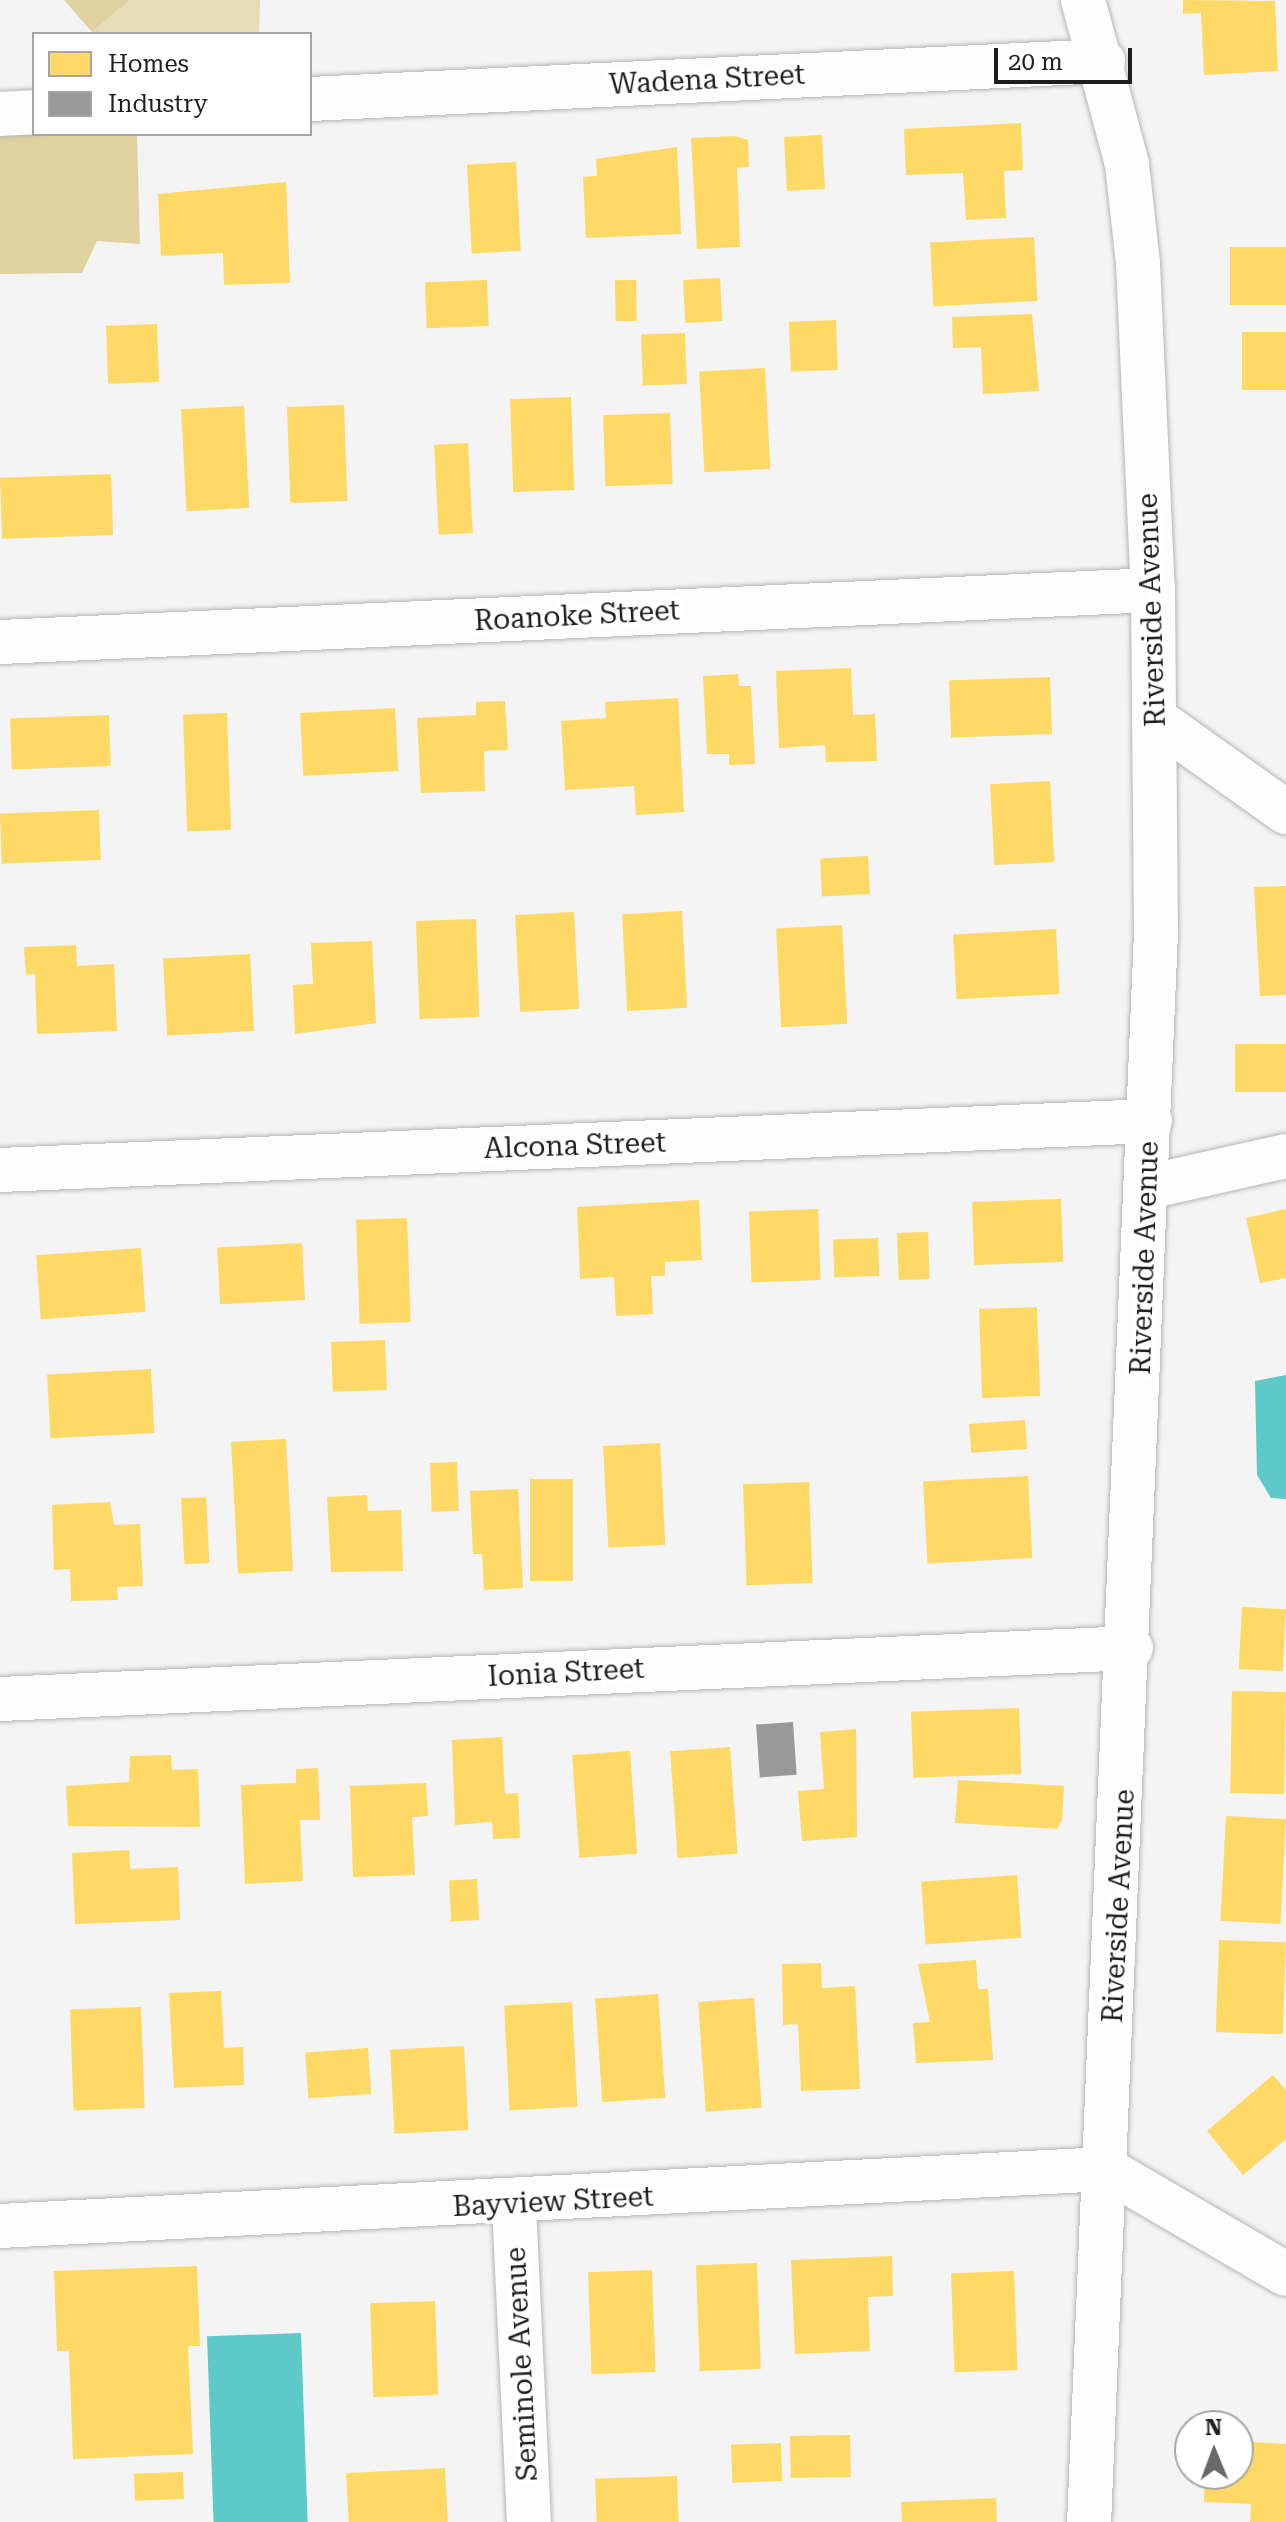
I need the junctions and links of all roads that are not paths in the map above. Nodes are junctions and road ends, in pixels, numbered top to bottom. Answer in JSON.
{"nodes":[{"id":1,"x":1083,"y":0,"type":"edge"},
{"id":2,"x":1103,"y":61,"type":"junction"},
{"id":3,"x":312,"y":99,"type":"edge"},
{"id":4,"x":32,"y":112,"type":"edge"},
{"id":5,"x":0,"y":114,"type":"edge"},
{"id":6,"x":1153,"y":590,"type":"junction"},
{"id":7,"x":0,"y":642,"type":"edge"},
{"id":8,"x":1155,"y":719,"type":"junction"},
{"id":9,"x":1286,"y":812,"type":"edge"},
{"id":10,"x":1150,"y":1121,"type":"junction"},
{"id":11,"x":1286,"y":1156,"type":"edge"},
{"id":12,"x":0,"y":1170,"type":"edge"},
{"id":13,"x":1148,"y":1187,"type":"junction"},
{"id":14,"x":1131,"y":1648,"type":"junction"},
{"id":15,"x":0,"y":1699,"type":"edge"},
{"id":16,"x":1106,"y":2169,"type":"junction"},
{"id":17,"x":514,"y":2205,"type":"junction"},
{"id":18,"x":0,"y":2226,"type":"edge"},
{"id":19,"x":1286,"y":2274,"type":"edge"},
{"id":20,"x":529,"y":2522,"type":"edge"},
{"id":21,"x":1089,"y":2522,"type":"edge"}],
"edges":[{"from":1,"to":2,"type":"street","name":"Riverside Avenue"},
{"from":2,"to":3,"type":"street","name":"Wadena Street"},
{"from":2,"to":6,"type":"street","name":"Riverside Avenue"},
{"from":4,"to":5,"type":"street"},
{"from":6,"to":7,"type":"street","name":"Roanoke Street"},
{"from":6,"to":8,"type":"street","name":"Riverside Avenue"},
{"from":8,"to":9,"type":"street"},
{"from":8,"to":10,"type":"street","name":"Riverside Avenue"},
{"from":10,"to":12,"type":"street","name":"Alcona Street"},
{"from":10,"to":13,"type":"street","name":"Riverside Avenue"},
{"from":11,"to":13,"type":"street"},
{"from":13,"to":14,"type":"street","name":"Riverside Avenue"},
{"from":14,"to":15,"type":"street","name":"Ionia Street"},
{"from":14,"to":16,"type":"street","name":"Riverside Avenue"},
{"from":16,"to":17,"type":"street","name":"Bayview Street"},
{"from":16,"to":19,"type":"street"},
{"from":16,"to":21,"type":"street","name":"Riverside Avenue"},
{"from":17,"to":18,"type":"street","name":"Bayview Street"},
{"from":17,"to":20,"type":"street","name":"Seminole Avenue"}]}
